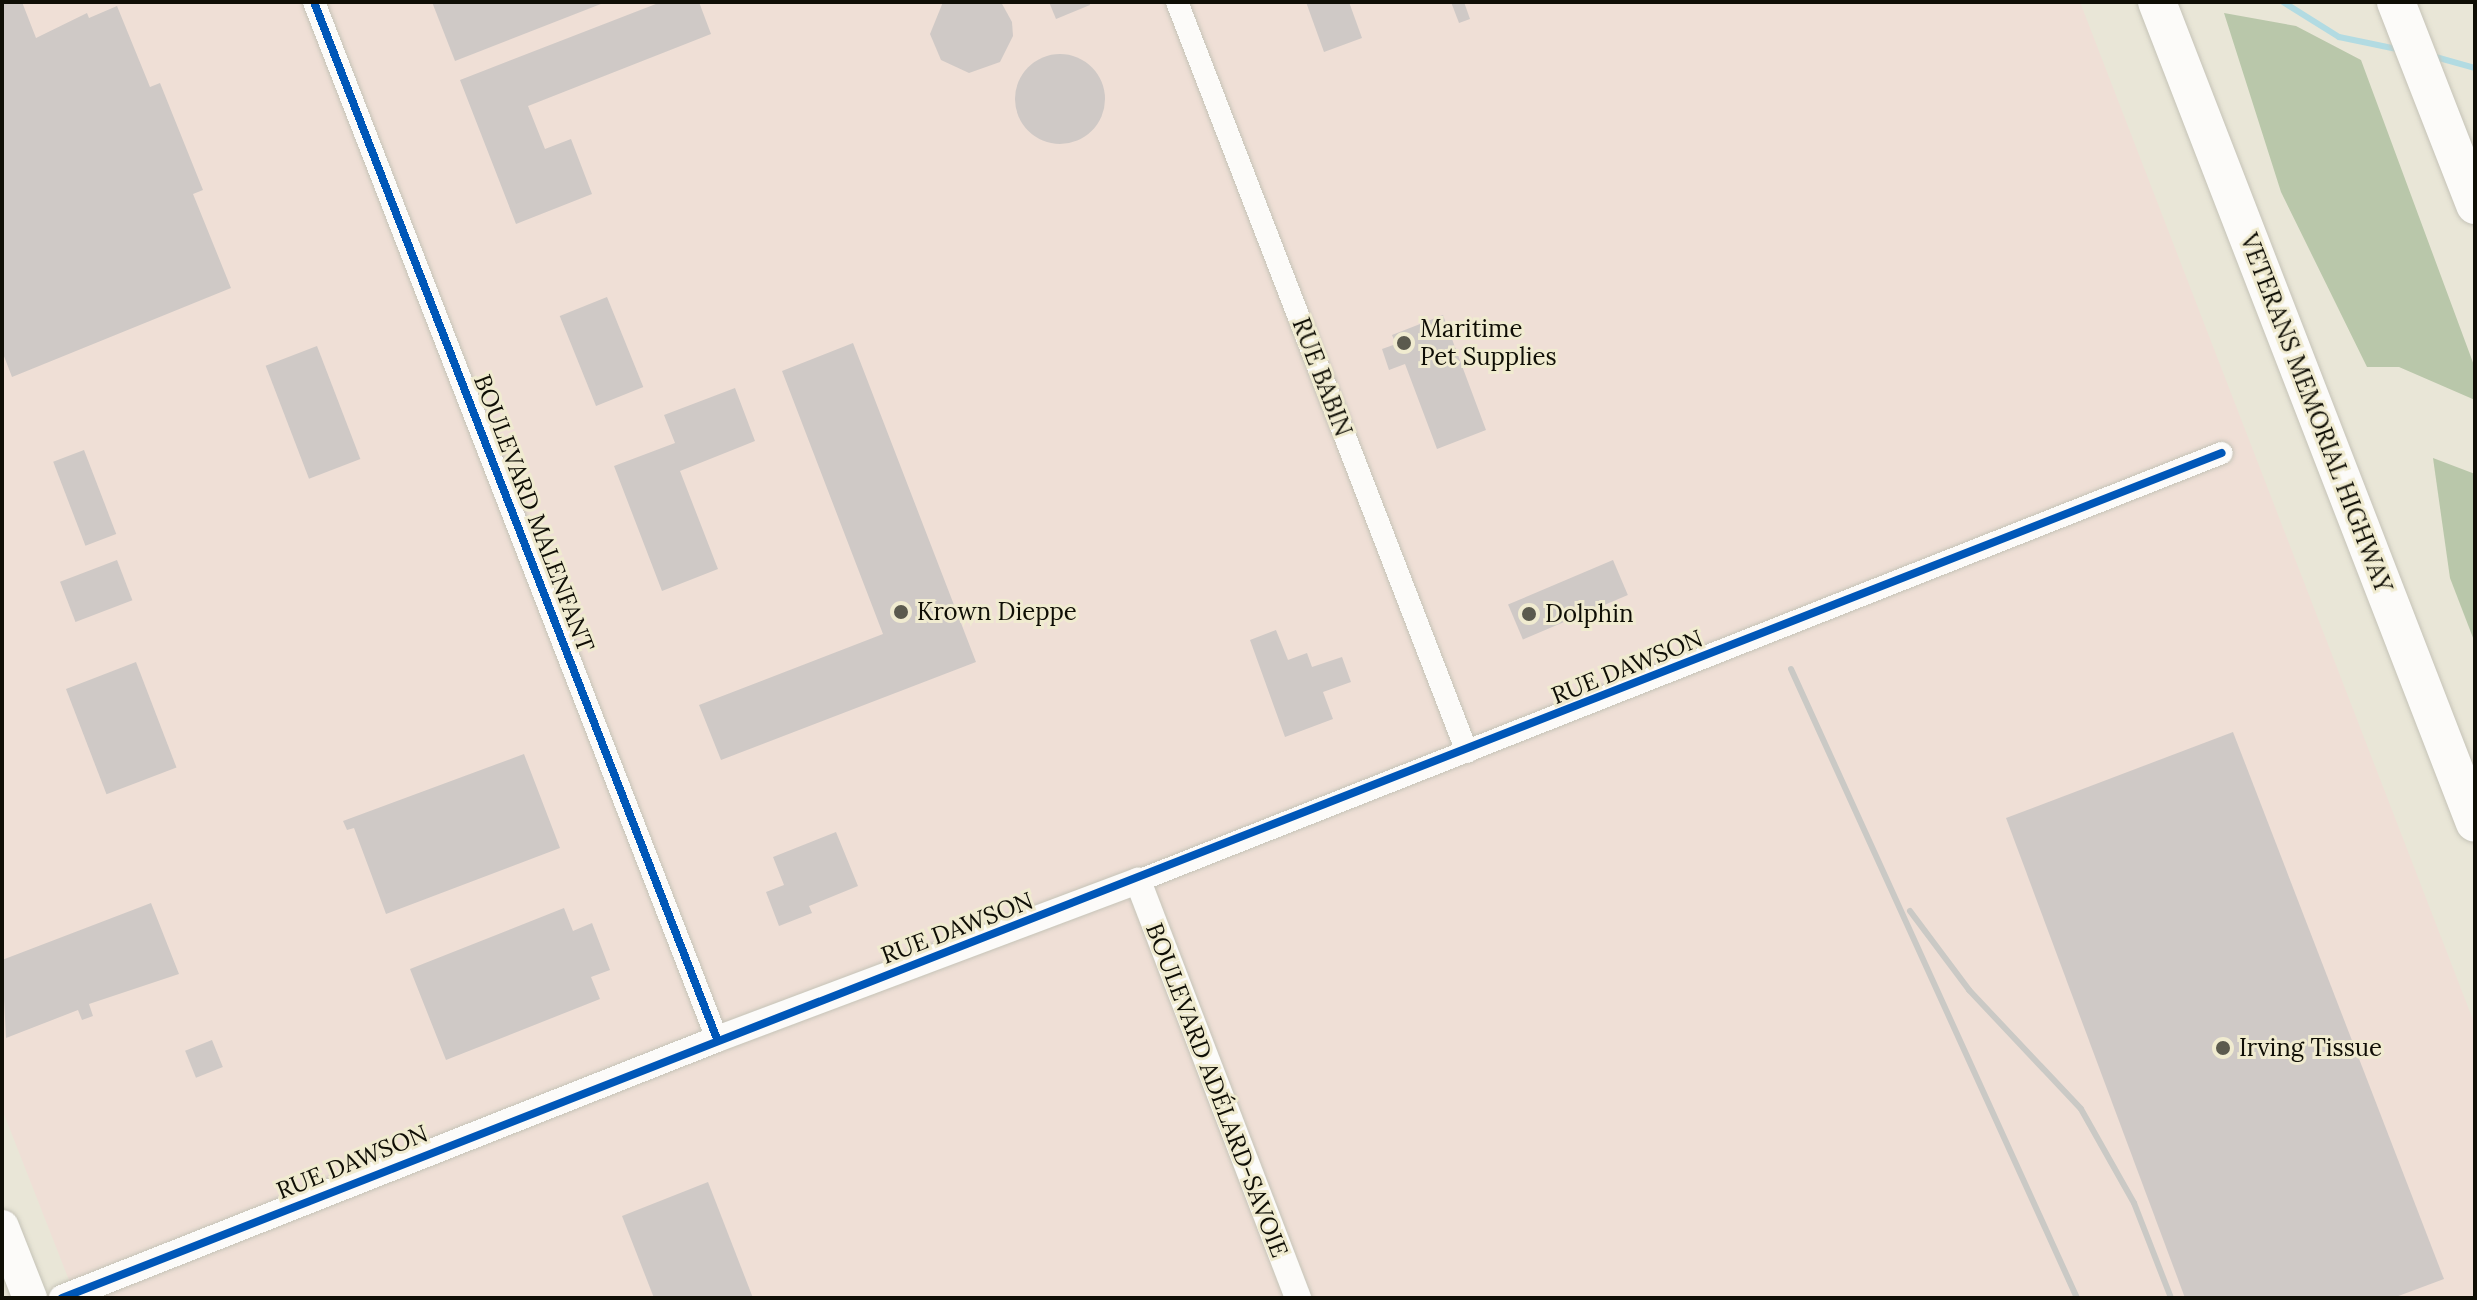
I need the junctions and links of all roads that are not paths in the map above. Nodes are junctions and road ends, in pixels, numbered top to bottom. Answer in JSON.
{"nodes":[{"id":1,"x":314,"y":2,"type":"edge"},
{"id":2,"x":1177,"y":2,"type":"edge"},
{"id":3,"x":2157,"y":2,"type":"edge"},
{"id":4,"x":2396,"y":2,"type":"edge"},
{"id":5,"x":2475,"y":205,"type":"edge"},
{"id":6,"x":2222,"y":453,"type":"dead end"},
{"id":7,"x":1467,"y":752,"type":"junction"},
{"id":8,"x":2475,"y":823,"type":"edge"},
{"id":9,"x":1138,"y":881,"type":"junction"},
{"id":10,"x":717,"y":1039,"type":"junction"},
{"id":11,"x":2,"y":1227,"type":"edge"},
{"id":12,"x":30,"y":1298,"type":"edge"},
{"id":13,"x":62,"y":1298,"type":"edge"},
{"id":14,"x":1298,"y":1298,"type":"edge"}],
"edges":[{"from":1,"to":10,"type":"street","name":"BOULEVARD MALENFANT"},
{"from":2,"to":7,"type":"street","name":"RUE BABIN"},
{"from":3,"to":8,"type":"highway","name":"VETERANS MEMORIAL HIGHWAY"},
{"from":4,"to":5,"type":"highway"},
{"from":6,"to":7,"type":"street","name":"RUE DAWSON"},
{"from":7,"to":9,"type":"street","name":"RUE DAWSON"},
{"from":9,"to":10,"type":"street","name":"RUE DAWSON"},
{"from":9,"to":14,"type":"street","name":"BOULEVARD ADÉLARD-SAVOIE"},
{"from":10,"to":13,"type":"street","name":"RUE DAWSON"},
{"from":11,"to":12,"type":"main road"}]}
